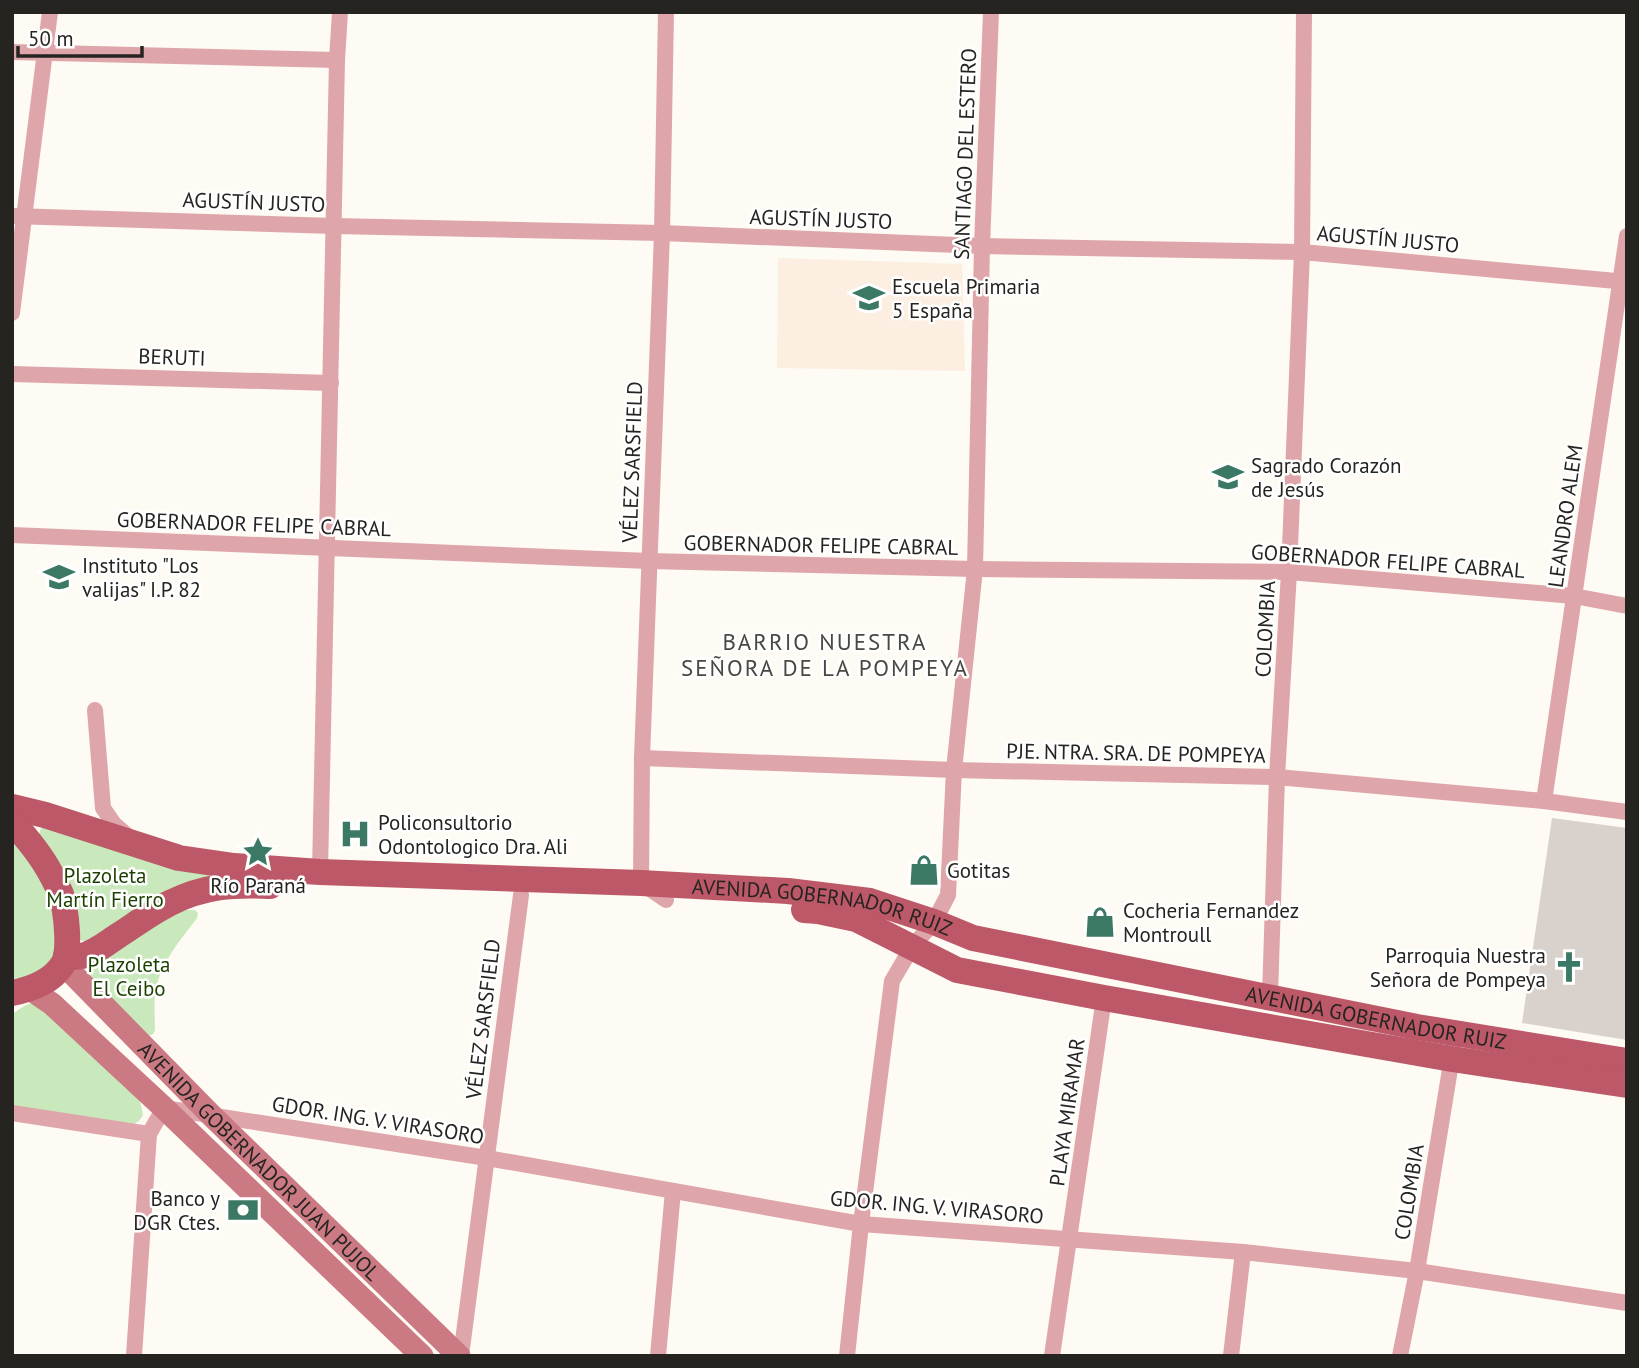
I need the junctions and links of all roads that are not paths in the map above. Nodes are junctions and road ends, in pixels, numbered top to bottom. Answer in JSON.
{"nodes":[{"id":1,"x":50,"y":12,"type":"edge"},
{"id":2,"x":340,"y":12,"type":"edge"},
{"id":3,"x":666,"y":12,"type":"edge"},
{"id":4,"x":991,"y":12,"type":"edge"},
{"id":5,"x":1304,"y":12,"type":"edge"},
{"id":6,"x":12,"y":52,"type":"edge"},
{"id":7,"x":45,"y":53,"type":"junction"},
{"id":8,"x":337,"y":60,"type":"junction"},
{"id":9,"x":18,"y":216,"type":"edge"},
{"id":10,"x":334,"y":226,"type":"junction"},
{"id":11,"x":662,"y":233,"type":"junction"},
{"id":12,"x":1627,"y":236,"type":"edge"},
{"id":13,"x":982,"y":246,"type":"junction"},
{"id":14,"x":1302,"y":252,"type":"junction"},
{"id":15,"x":1624,"y":282,"type":"edge"},
{"id":16,"x":12,"y":313,"type":"edge"},
{"id":17,"x":12,"y":374,"type":"edge"},
{"id":18,"x":331,"y":383,"type":"junction"},
{"id":19,"x":12,"y":535,"type":"edge"},
{"id":20,"x":327,"y":548,"type":"junction"},
{"id":21,"x":649,"y":561,"type":"junction"},
{"id":22,"x":975,"y":569,"type":"junction"},
{"id":23,"x":1289,"y":572,"type":"junction"},
{"id":24,"x":1574,"y":596,"type":"junction"},
{"id":25,"x":1627,"y":606,"type":"edge"},
{"id":26,"x":95,"y":710,"type":"dead end"},
{"id":27,"x":642,"y":758,"type":"junction"},
{"id":28,"x":954,"y":770,"type":"junction"},
{"id":29,"x":1278,"y":777,"type":"junction"},
{"id":30,"x":1544,"y":802,"type":"junction"},
{"id":31,"x":12,"y":807,"type":"edge"},
{"id":32,"x":1627,"y":812,"type":"edge"},
{"id":33,"x":12,"y":822,"type":"edge"},
{"id":34,"x":140,"y":846,"type":"junction"},
{"id":35,"x":320,"y":872,"type":"junction"},
{"id":36,"x":641,"y":883,"type":"junction"},
{"id":37,"x":520,"y":895,"type":"junction"},
{"id":38,"x":666,"y":900,"type":"junction"},
{"id":39,"x":934,"y":922,"type":"junction"},
{"id":40,"x":912,"y":947,"type":"junction"},
{"id":41,"x":64,"y":960,"type":"junction"},
{"id":42,"x":17,"y":992,"type":"edge"},
{"id":43,"x":1270,"y":996,"type":"junction"},
{"id":44,"x":1104,"y":998,"type":"junction"},
{"id":45,"x":1454,"y":1046,"type":"junction"},
{"id":46,"x":1627,"y":1061,"type":"edge"},
{"id":47,"x":1627,"y":1085,"type":"edge"},
{"id":48,"x":164,"y":1108,"type":"junction"},
{"id":49,"x":12,"y":1113,"type":"edge"},
{"id":50,"x":211,"y":1115,"type":"junction"},
{"id":51,"x":149,"y":1134,"type":"junction"},
{"id":52,"x":487,"y":1158,"type":"junction"},
{"id":53,"x":673,"y":1191,"type":"junction"},
{"id":54,"x":861,"y":1224,"type":"junction"},
{"id":55,"x":1069,"y":1240,"type":"junction"},
{"id":56,"x":1243,"y":1252,"type":"junction"},
{"id":57,"x":1417,"y":1271,"type":"junction"},
{"id":58,"x":1627,"y":1303,"type":"edge"},
{"id":59,"x":134,"y":1356,"type":"edge"},
{"id":60,"x":422,"y":1356,"type":"edge"},
{"id":61,"x":460,"y":1356,"type":"edge"},
{"id":62,"x":658,"y":1356,"type":"edge"},
{"id":63,"x":847,"y":1356,"type":"edge"},
{"id":64,"x":1052,"y":1356,"type":"edge"},
{"id":65,"x":1231,"y":1356,"type":"edge"},
{"id":66,"x":1400,"y":1356,"type":"edge"}],
"edges":[{"from":1,"to":7,"type":"street"},
{"from":2,"to":8,"type":"street"},
{"from":3,"to":11,"type":"street","name":"VÉLEZ SARSFIELD"},
{"from":4,"to":13,"type":"street","name":"SANTIAGO DEL ESTERO"},
{"from":5,"to":14,"type":"street","name":"COLOMBIA"},
{"from":6,"to":7,"type":"street"},
{"from":7,"to":8,"type":"street"},
{"from":7,"to":9,"type":"street"},
{"from":8,"to":10,"type":"street"},
{"from":9,"to":10,"type":"street","name":"AGUSTÍN JUSTO"},
{"from":9,"to":16,"type":"street"},
{"from":10,"to":11,"type":"street","name":"AGUSTÍN JUSTO"},
{"from":10,"to":18,"type":"street"},
{"from":11,"to":13,"type":"street","name":"AGUSTÍN JUSTO"},
{"from":11,"to":21,"type":"street","name":"VÉLEZ SARSFIELD"},
{"from":12,"to":15,"type":"street","name":"LEANDRO ALEM"},
{"from":13,"to":14,"type":"street","name":"AGUSTÍN JUSTO"},
{"from":13,"to":22,"type":"street","name":"SANTIAGO DEL ESTERO"},
{"from":14,"to":15,"type":"street","name":"AGUSTÍN JUSTO"},
{"from":14,"to":23,"type":"street","name":"COLOMBIA"},
{"from":15,"to":24,"type":"street","name":"LEANDRO ALEM"},
{"from":17,"to":18,"type":"street","name":"BERUTI"},
{"from":18,"to":20,"type":"street"},
{"from":19,"to":20,"type":"street","name":"GOBERNADOR FELIPE CABRAL"},
{"from":20,"to":21,"type":"street","name":"GOBERNADOR FELIPE CABRAL"},
{"from":20,"to":35,"type":"street"},
{"from":21,"to":22,"type":"street","name":"GOBERNADOR FELIPE CABRAL"},
{"from":21,"to":27,"type":"street","name":"VÉLEZ SARSFIELD"},
{"from":22,"to":23,"type":"street","name":"GOBERNADOR FELIPE CABRAL"},
{"from":22,"to":28,"type":"street","name":"SANTIAGO DEL ESTERO"},
{"from":23,"to":24,"type":"street","name":"GOBERNADOR FELIPE CABRAL"},
{"from":23,"to":29,"type":"street","name":"COLOMBIA"},
{"from":24,"to":25,"type":"street","name":"GOBERNADOR FELIPE CABRAL"},
{"from":24,"to":30,"type":"street","name":"LEANDRO ALEM"},
{"from":26,"to":34,"type":"street"},
{"from":27,"to":28,"type":"street","name":"PJE. NTRA. SRA. DE POMPEYA"},
{"from":27,"to":36,"type":"street","name":"VÉLEZ SARSFIELD"},
{"from":28,"to":29,"type":"street","name":"PJE. NTRA. SRA. DE POMPEYA"},
{"from":28,"to":39,"type":"street","name":"SANTIAGO DEL ESTERO"},
{"from":29,"to":30,"type":"street","name":"PJE. NTRA. SRA. DE POMPEYA"},
{"from":29,"to":43,"type":"street","name":"COLOMBIA"},
{"from":30,"to":32,"type":"street","name":"PJE. NTRA. SRA. DE POMPEYA"},
{"from":31,"to":34,"type":"main road","name":"AVENIDA GOBERNADOR RUIZ"},
{"from":33,"to":41,"type":"main road"},
{"from":34,"to":35,"type":"main road","name":"AVENIDA GOBERNADOR RUIZ"},
{"from":35,"to":36,"type":"main road","name":"AVENIDA GOBERNADOR RUIZ"},
{"from":36,"to":38,"type":"street"},
{"from":36,"to":39,"type":"main road","name":"AVENIDA GOBERNADOR RUIZ"},
{"from":37,"to":38,"type":"main road","name":"AVENIDA GOBERNADOR RUIZ"},
{"from":37,"to":41,"type":"main road","name":"AVENIDA GOBERNADOR RUIZ"},
{"from":37,"to":52,"type":"street","name":"VÉLEZ SARSFIELD"},
{"from":38,"to":40,"type":"main road","name":"AVENIDA GOBERNADOR RUIZ"},
{"from":39,"to":40,"type":"street","name":"SANTIAGO DEL ESTERO"},
{"from":39,"to":43,"type":"main road","name":"AVENIDA GOBERNADOR RUIZ"},
{"from":40,"to":44,"type":"main road","name":"AVENIDA GOBERNADOR RUIZ"},
{"from":40,"to":54,"type":"street","name":"SANTIAGO DEL ESTERO"},
{"from":41,"to":42,"type":"main road"},
{"from":41,"to":50,"type":"main road","name":"AVENIDA GOBERNADOR JUAN PUJOL"},
{"from":42,"to":48,"type":"main road","name":"AVENIDA GOBERNADOR JUAN PUJOL"},
{"from":43,"to":45,"type":"main road","name":"AVENIDA GOBERNADOR RUIZ"},
{"from":44,"to":45,"type":"main road","name":"AVENIDA GOBERNADOR RUIZ"},
{"from":44,"to":55,"type":"street","name":"PLAYA MIRAMAR"},
{"from":45,"to":46,"type":"main road","name":"AVENIDA GOBERNADOR RUIZ"},
{"from":45,"to":47,"type":"main road","name":"AVENIDA GOBERNADOR RUIZ"},
{"from":45,"to":57,"type":"street","name":"COLOMBIA"},
{"from":48,"to":50,"type":"street","name":"GDOR. ING. V. VIRASORO"},
{"from":48,"to":51,"type":"street"},
{"from":48,"to":60,"type":"main road","name":"AVENIDA GOBERNADOR JUAN PUJOL"},
{"from":49,"to":51,"type":"street"},
{"from":50,"to":52,"type":"street","name":"GDOR. ING. V. VIRASORO"},
{"from":50,"to":61,"type":"main road","name":"AVENIDA GOBERNADOR JUAN PUJOL"},
{"from":51,"to":59,"type":"street"},
{"from":52,"to":53,"type":"street","name":"GDOR. ING. V. VIRASORO"},
{"from":52,"to":61,"type":"street","name":"VÉLEZ SARSFIELD"},
{"from":53,"to":54,"type":"street","name":"GDOR. ING. V. VIRASORO"},
{"from":53,"to":62,"type":"street"},
{"from":54,"to":55,"type":"street","name":"GDOR. ING. V. VIRASORO"},
{"from":54,"to":63,"type":"street","name":"SANTIAGO DEL ESTERO"},
{"from":55,"to":56,"type":"street","name":"GDOR. ING. V. VIRASORO"},
{"from":55,"to":64,"type":"street","name":"PLAYA MIRAMAR"},
{"from":56,"to":57,"type":"street","name":"GDOR. ING. V. VIRASORO"},
{"from":56,"to":65,"type":"street"},
{"from":57,"to":58,"type":"street","name":"GDOR. ING. V. VIRASORO"},
{"from":57,"to":66,"type":"street","name":"COLOMBIA"}]}
